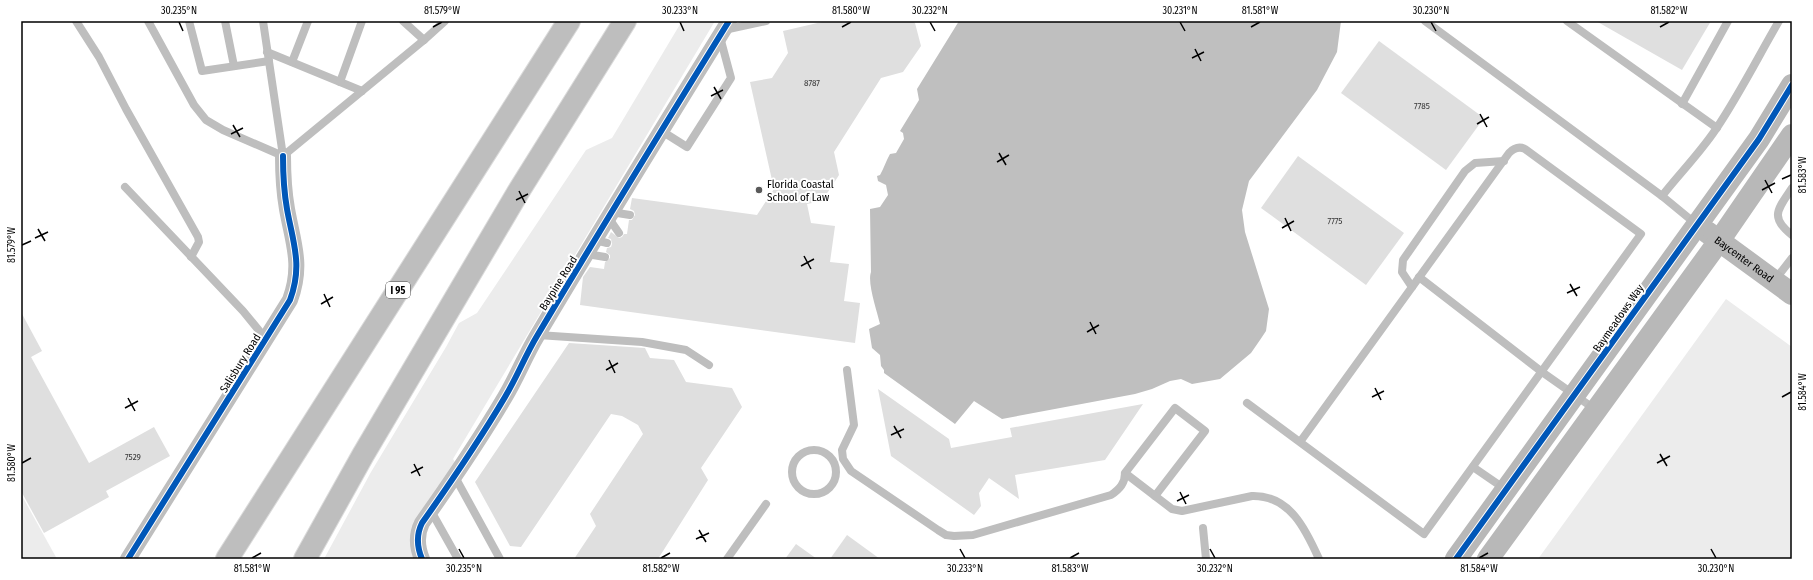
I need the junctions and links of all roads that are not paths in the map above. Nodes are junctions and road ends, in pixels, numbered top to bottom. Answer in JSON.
{"nodes":[{"id":1,"x":76,"y":21,"type":"edge"},
{"id":2,"x":148,"y":21,"type":"edge"},
{"id":3,"x":189,"y":21,"type":"edge"},
{"id":4,"x":225,"y":21,"type":"edge"},
{"id":5,"x":263,"y":21,"type":"edge"},
{"id":6,"x":308,"y":21,"type":"edge"},
{"id":7,"x":362,"y":21,"type":"edge"},
{"id":8,"x":404,"y":21,"type":"edge"},
{"id":9,"x":445,"y":21,"type":"edge"},
{"id":10,"x":569,"y":21,"type":"edge"},
{"id":11,"x":625,"y":21,"type":"edge"},
{"id":12,"x":766,"y":21,"type":"edge"},
{"id":13,"x":1425,"y":21,"type":"edge"},
{"id":14,"x":1567,"y":21,"type":"edge"},
{"id":15,"x":1728,"y":21,"type":"edge"},
{"id":16,"x":1779,"y":21,"type":"edge"},
{"id":17,"x":724,"y":29,"type":"edge"},
{"id":18,"x":424,"y":40,"type":"junction"},
{"id":19,"x":268,"y":57,"type":"junction"},
{"id":20,"x":292,"y":62,"type":"junction"},
{"id":21,"x":234,"y":66,"type":"junction"},
{"id":22,"x":340,"y":82,"type":"junction"},
{"id":23,"x":1792,"y":85,"type":"edge"},
{"id":24,"x":362,"y":91,"type":"junction"},
{"id":25,"x":1682,"y":104,"type":"junction"},
{"id":26,"x":1717,"y":128,"type":"junction"},
{"id":27,"x":660,"y":130,"type":"junction"},
{"id":28,"x":1792,"y":135,"type":"edge"},
{"id":29,"x":283,"y":156,"type":"junction"},
{"id":30,"x":1504,"y":161,"type":"junction"},
{"id":31,"x":125,"y":187,"type":"dead end"},
{"id":32,"x":1792,"y":188,"type":"edge"},
{"id":33,"x":1662,"y":196,"type":"junction"},
{"id":34,"x":609,"y":214,"type":"junction"},
{"id":35,"x":630,"y":215,"type":"dead end"},
{"id":36,"x":1697,"y":225,"type":"junction"},
{"id":37,"x":619,"y":233,"type":"dead end"},
{"id":38,"x":1792,"y":235,"type":"edge"},
{"id":39,"x":1719,"y":241,"type":"junction"},
{"id":40,"x":587,"y":254,"type":"junction"},
{"id":41,"x":191,"y":257,"type":"junction"},
{"id":42,"x":605,"y":257,"type":"dead end"},
{"id":43,"x":1792,"y":258,"type":"edge"},
{"id":44,"x":1419,"y":277,"type":"junction"},
{"id":45,"x":1774,"y":281,"type":"junction"},
{"id":46,"x":1412,"y":287,"type":"junction"},
{"id":47,"x":1792,"y":294,"type":"edge"},
{"id":48,"x":538,"y":335,"type":"junction"},
{"id":49,"x":266,"y":339,"type":"junction"},
{"id":50,"x":709,"y":365,"type":"dead end"},
{"id":51,"x":847,"y":370,"type":"dead end"},
{"id":52,"x":1542,"y":372,"type":"junction"},
{"id":53,"x":1575,"y":395,"type":"junction"},
{"id":54,"x":1247,"y":403,"type":"dead end"},
{"id":55,"x":1596,"y":410,"type":"junction"},
{"id":56,"x":1300,"y":442,"type":"junction"},
{"id":57,"x":843,"y":459,"type":"junction"},
{"id":58,"x":834,"y":462,"type":"junction"},
{"id":59,"x":1473,"y":467,"type":"junction"},
{"id":60,"x":1125,"y":473,"type":"junction"},
{"id":61,"x":455,"y":477,"type":"junction"},
{"id":62,"x":1505,"y":490,"type":"junction"},
{"id":63,"x":1155,"y":496,"type":"junction"},
{"id":64,"x":766,"y":504,"type":"dead end"},
{"id":65,"x":431,"y":511,"type":"junction"},
{"id":66,"x":1203,"y":528,"type":"dead end"},
{"id":67,"x":128,"y":559,"type":"edge"},
{"id":68,"x":227,"y":559,"type":"edge"},
{"id":69,"x":305,"y":559,"type":"edge"},
{"id":70,"x":422,"y":559,"type":"edge"},
{"id":71,"x":458,"y":559,"type":"edge"},
{"id":72,"x":500,"y":559,"type":"edge"},
{"id":73,"x":727,"y":559,"type":"edge"},
{"id":74,"x":1206,"y":559,"type":"edge"},
{"id":75,"x":1319,"y":559,"type":"edge"},
{"id":76,"x":1456,"y":559,"type":"edge"},
{"id":77,"x":1488,"y":559,"type":"edge"}],
"edges":[{"from":1,"to":41,"type":"lane"},
{"from":2,"to":29,"type":"lane"},
{"from":3,"to":21,"type":"lane"},
{"from":4,"to":21,"type":"lane"},
{"from":5,"to":19,"type":"lane"},
{"from":6,"to":20,"type":"lane"},
{"from":7,"to":22,"type":"lane"},
{"from":8,"to":18,"type":"lane"},
{"from":9,"to":18,"type":"lane"},
{"from":10,"to":68,"type":"highway","number":"I 95"},
{"from":11,"to":69,"type":"highway"},
{"from":12,"to":17,"type":"lane"},
{"from":13,"to":33,"type":"lane"},
{"from":14,"to":25,"type":"lane"},
{"from":15,"to":25,"type":"lane"},
{"from":16,"to":26,"type":"lane"},
{"from":17,"to":27,"type":"street","name":"Baypine Road"},
{"from":17,"to":27,"type":"lane"},
{"from":18,"to":24,"type":"lane"},
{"from":19,"to":20,"type":"lane"},
{"from":19,"to":21,"type":"lane"},
{"from":19,"to":29,"type":"lane"},
{"from":20,"to":22,"type":"lane"},
{"from":22,"to":24,"type":"lane"},
{"from":23,"to":36,"type":"street","name":"Baymeadows Way"},
{"from":24,"to":29,"type":"lane"},
{"from":25,"to":26,"type":"lane"},
{"from":26,"to":33,"type":"lane"},
{"from":27,"to":34,"type":"street","name":"Baypine Road"},
{"from":28,"to":39,"type":"street"},
{"from":29,"to":49,"type":"street","name":"Salisbury Road"},
{"from":30,"to":44,"type":"lane"},
{"from":30,"to":46,"type":"lane"},
{"from":30,"to":52,"type":"lane"},
{"from":31,"to":41,"type":"lane"},
{"from":32,"to":38,"type":"lane"},
{"from":33,"to":36,"type":"lane"},
{"from":34,"to":35,"type":"lane"},
{"from":34,"to":37,"type":"lane"},
{"from":34,"to":40,"type":"street","name":"Baypine Road"},
{"from":36,"to":39,"type":"street","name":"Baycenter Road"},
{"from":36,"to":53,"type":"street","name":"Baymeadows Way"},
{"from":39,"to":45,"type":"street","name":"Baycenter Road"},
{"from":39,"to":55,"type":"street"},
{"from":40,"to":42,"type":"lane"},
{"from":40,"to":48,"type":"street","name":"Baypine Road"},
{"from":41,"to":49,"type":"lane"},
{"from":43,"to":45,"type":"lane"},
{"from":44,"to":46,"type":"lane"},
{"from":44,"to":52,"type":"lane"},
{"from":45,"to":47,"type":"street","name":"Baycenter Road"},
{"from":46,"to":56,"type":"lane"},
{"from":48,"to":50,"type":"lane"},
{"from":48,"to":61,"type":"street","name":"Baypine Road"},
{"from":49,"to":67,"type":"street","name":"Salisbury Road"},
{"from":51,"to":57,"type":"lane"},
{"from":52,"to":53,"type":"lane"},
{"from":52,"to":59,"type":"lane"},
{"from":53,"to":55,"type":"lane"},
{"from":53,"to":62,"type":"street","name":"Baymeadows Way"},
{"from":54,"to":56,"type":"lane"},
{"from":55,"to":77,"type":"street"},
{"from":56,"to":59,"type":"lane"},
{"from":57,"to":58,"type":"lane"},
{"from":57,"to":60,"type":"lane"},
{"from":58,"to":58,"type":"lane"},
{"from":59,"to":62,"type":"lane"},
{"from":60,"to":63,"type":"lane"},
{"from":60,"to":63,"type":"lane"},
{"from":61,"to":65,"type":"street","name":"Baypine Road"},
{"from":61,"to":72,"type":"lane"},
{"from":62,"to":76,"type":"street","name":"Baymeadows Way"},
{"from":63,"to":75,"type":"lane"},
{"from":64,"to":73,"type":"lane"},
{"from":65,"to":70,"type":"street","name":"Baypine Road"},
{"from":65,"to":71,"type":"lane"},
{"from":66,"to":74,"type":"lane"}]}
